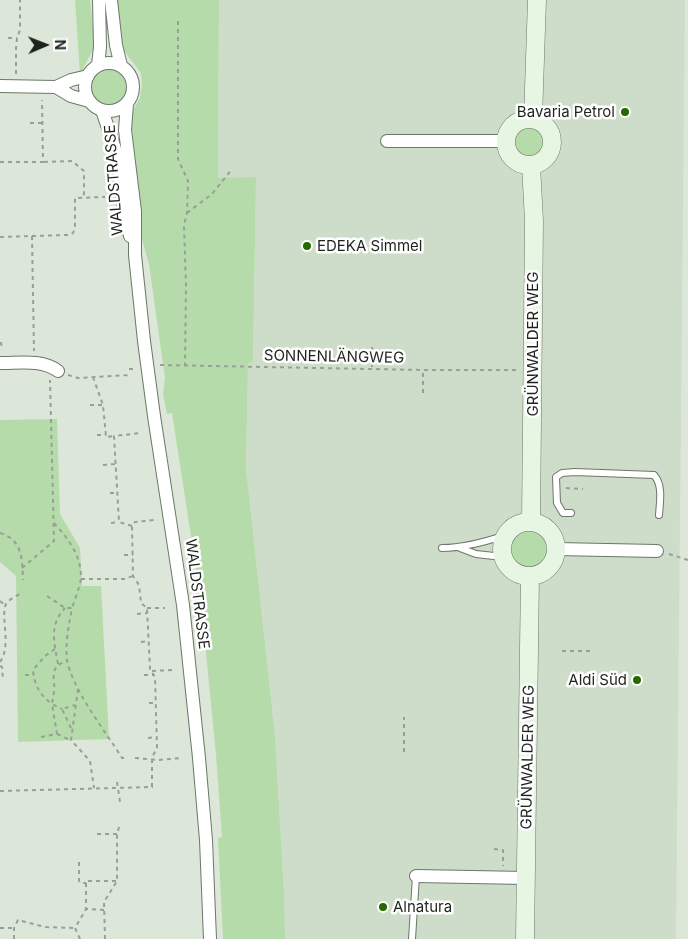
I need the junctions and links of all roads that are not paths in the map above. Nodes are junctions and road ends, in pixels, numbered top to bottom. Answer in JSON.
{"nodes":[{"id":1,"x":99,"y":0,"type":"edge"},
{"id":2,"x":112,"y":0,"type":"edge"},
{"id":3,"x":536,"y":0,"type":"edge"},
{"id":4,"x":98,"y":65,"type":"junction"},
{"id":5,"x":121,"y":66,"type":"junction"},
{"id":6,"x":88,"y":76,"type":"junction"},
{"id":7,"x":0,"y":86,"type":"edge"},
{"id":8,"x":56,"y":87,"type":"junction"},
{"id":9,"x":90,"y":101,"type":"junction"},
{"id":10,"x":127,"y":104,"type":"junction"},
{"id":11,"x":102,"y":110,"type":"junction"},
{"id":12,"x":533,"y":118,"type":"junction"},
{"id":13,"x":387,"y":140,"type":"dead end"},
{"id":14,"x":506,"y":141,"type":"junction"},
{"id":15,"x":531,"y":166,"type":"junction"},
{"id":16,"x":135,"y":255,"type":"junction"},
{"id":17,"x":0,"y":363,"type":"edge"},
{"id":18,"x":54,"y":367,"type":"road end"},
{"id":19,"x":571,"y":514,"type":"dead end"},
{"id":20,"x":659,"y":514,"type":"dead end"},
{"id":21,"x":531,"y":522,"type":"junction"},
{"id":22,"x":506,"y":535,"type":"junction"},
{"id":23,"x":442,"y":548,"type":"dead end"},
{"id":24,"x":459,"y":548,"type":"junction"},
{"id":25,"x":556,"y":549,"type":"junction"},
{"id":26,"x":657,"y":551,"type":"road end"},
{"id":27,"x":503,"y":557,"type":"junction"},
{"id":28,"x":530,"y":576,"type":"junction"},
{"id":29,"x":416,"y":876,"type":"joint"},
{"id":30,"x":526,"y":878,"type":"junction"},
{"id":31,"x":210,"y":939,"type":"edge"},
{"id":32,"x":412,"y":939,"type":"edge"},
{"id":33,"x":525,"y":939,"type":"edge"}],
"edges":[{"from":1,"to":4,"type":"street"},
{"from":2,"to":5,"type":"street","name":"WALDSTRASSE"},
{"from":3,"to":12,"type":"main road"},
{"from":4,"to":5,"type":"street"},
{"from":4,"to":6,"type":"street"},
{"from":5,"to":10,"type":"street","name":"WALDSTRASSE"},
{"from":6,"to":8,"type":"street"},
{"from":6,"to":9,"type":"street"},
{"from":7,"to":8,"type":"street"},
{"from":8,"to":9,"type":"street","name":"WALDSTRASSE"},
{"from":9,"to":11,"type":"street","name":"WALDSTRASSE"},
{"from":10,"to":11,"type":"street","name":"WALDSTRASSE"},
{"from":10,"to":16,"type":"street","name":"WALDSTRASSE"},
{"from":11,"to":16,"type":"street","name":"WALDSTRASSE"},
{"from":12,"to":14,"type":"main road"},
{"from":12,"to":15,"type":"main road"},
{"from":13,"to":14,"type":"street"},
{"from":14,"to":15,"type":"main road"},
{"from":15,"to":21,"type":"main road","name":"GRÜNWALDER WEG"},
{"from":16,"to":31,"type":"street","name":"WALDSTRASSE"},
{"from":17,"to":18,"type":"street"},
{"from":19,"to":20,"type":"lane"},
{"from":21,"to":22,"type":"main road"},
{"from":21,"to":25,"type":"main road"},
{"from":22,"to":24,"type":"lane"},
{"from":22,"to":27,"type":"main road"},
{"from":23,"to":24,"type":"lane"},
{"from":24,"to":27,"type":"lane"},
{"from":25,"to":26,"type":"street"},
{"from":25,"to":28,"type":"main road"},
{"from":27,"to":28,"type":"main road"},
{"from":28,"to":30,"type":"main road","name":"GRÜNWALDER WEG"},
{"from":29,"to":30,"type":"street"},
{"from":29,"to":32,"type":"lane"},
{"from":30,"to":33,"type":"main road","name":"GRÜNWALDER WEG"}]}
